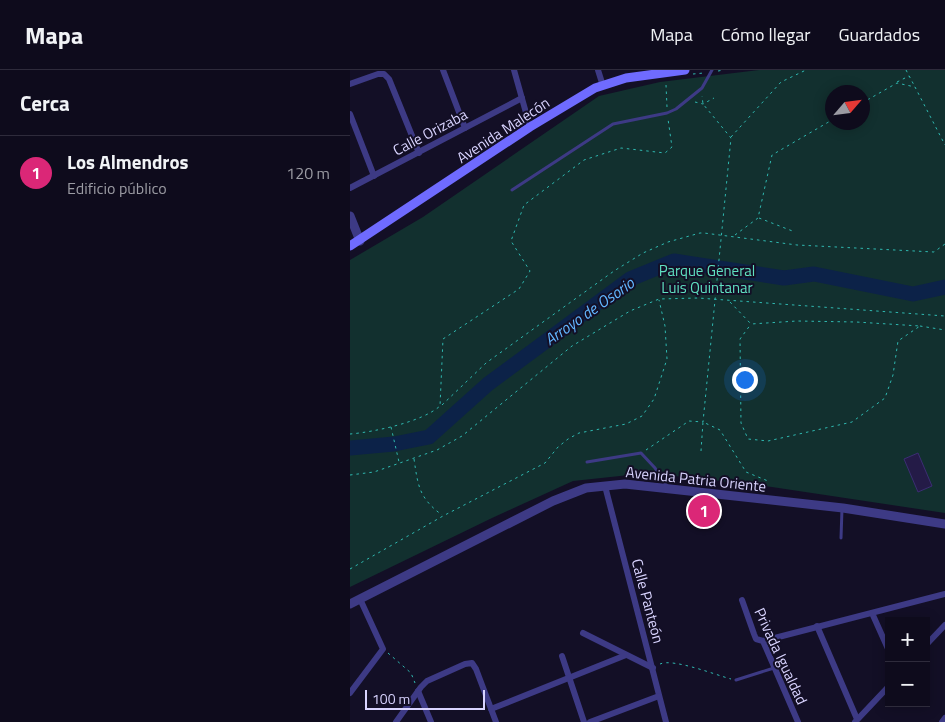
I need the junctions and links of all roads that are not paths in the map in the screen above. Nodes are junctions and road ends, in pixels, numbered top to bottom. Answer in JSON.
{"nodes":[{"id":1,"x":443,"y":70,"type":"edge"},
{"id":2,"x":514,"y":70,"type":"edge"},
{"id":3,"x":598,"y":70,"type":"edge"},
{"id":4,"x":712,"y":71,"type":"edge"},
{"id":5,"x":686,"y":73,"type":"edge"},
{"id":6,"x":350,"y":84,"type":"edge"},
{"id":7,"x":603,"y":86,"type":"junction"},
{"id":8,"x":522,"y":98,"type":"junction"},
{"id":9,"x":350,"y":114,"type":"edge"},
{"id":10,"x":530,"y":127,"type":"junction"},
{"id":11,"x":466,"y":128,"type":"junction"},
{"id":12,"x":419,"y":153,"type":"junction"},
{"id":13,"x":374,"y":176,"type":"junction"},
{"id":14,"x":350,"y":188,"type":"edge"},
{"id":15,"x":512,"y":190,"type":"dead end"},
{"id":16,"x":350,"y":216,"type":"edge"},
{"id":17,"x":360,"y":241,"type":"junction"},
{"id":18,"x":350,"y":246,"type":"edge"},
{"id":19,"x":587,"y":462,"type":"dead end"},
{"id":20,"x":605,"y":486,"type":"junction"},
{"id":21,"x":669,"y":489,"type":"junction"},
{"id":22,"x":842,"y":508,"type":"junction"},
{"id":23,"x":945,"y":524,"type":"edge"},
{"id":24,"x":841,"y":538,"type":"dead end"},
{"id":25,"x":945,"y":594,"type":"edge"},
{"id":26,"x":360,"y":598,"type":"junction"},
{"id":27,"x":742,"y":600,"type":"dead end"},
{"id":28,"x":350,"y":604,"type":"edge"},
{"id":29,"x":872,"y":613,"type":"junction"},
{"id":30,"x":945,"y":625,"type":"edge"},
{"id":31,"x":816,"y":626,"type":"junction"},
{"id":32,"x":583,"y":633,"type":"dead end"},
{"id":33,"x":763,"y":641,"type":"junction"},
{"id":34,"x":930,"y":641,"type":"edge"},
{"id":35,"x":885,"y":642,"type":"edge"},
{"id":36,"x":626,"y":655,"type":"junction"},
{"id":37,"x":562,"y":656,"type":"dead end"},
{"id":38,"x":653,"y":668,"type":"junction"},
{"id":39,"x":775,"y":668,"type":"junction"},
{"id":40,"x":570,"y":678,"type":"junction"},
{"id":41,"x":736,"y":680,"type":"road end"},
{"id":42,"x":885,"y":690,"type":"edge"},
{"id":43,"x":418,"y":691,"type":"junction"},
{"id":44,"x":350,"y":693,"type":"edge"},
{"id":45,"x":659,"y":696,"type":"junction"},
{"id":46,"x":491,"y":709,"type":"junction"},
{"id":47,"x":945,"y":718,"type":"edge"},
{"id":48,"x":856,"y":721,"type":"edge"},
{"id":49,"x":396,"y":722,"type":"edge"},
{"id":50,"x":430,"y":722,"type":"edge"},
{"id":51,"x":496,"y":722,"type":"edge"},
{"id":52,"x":584,"y":722,"type":"edge"},
{"id":53,"x":590,"y":722,"type":"edge"},
{"id":54,"x":666,"y":722,"type":"edge"},
{"id":55,"x":798,"y":722,"type":"edge"},
{"id":56,"x":942,"y":722,"type":"edge"}],
"edges":[{"from":1,"to":11,"type":"street"},
{"from":2,"to":8,"type":"street"},
{"from":3,"to":7,"type":"street"},
{"from":4,"to":15,"type":"lane"},
{"from":5,"to":7,"type":"main road","name":"Avenida Malecón"},
{"from":6,"to":12,"type":"street"},
{"from":7,"to":10,"type":"main road","name":"Avenida Malecón"},
{"from":8,"to":10,"type":"street"},
{"from":8,"to":11,"type":"street","name":"Calle Orizaba"},
{"from":9,"to":13,"type":"street"},
{"from":10,"to":17,"type":"main road","name":"Avenida Malecón"},
{"from":11,"to":12,"type":"street","name":"Calle Orizaba"},
{"from":12,"to":13,"type":"street","name":"Calle Orizaba"},
{"from":13,"to":14,"type":"street","name":"Calle Orizaba"},
{"from":16,"to":17,"type":"street"},
{"from":17,"to":18,"type":"main road","name":"Avenida Malecón"},
{"from":19,"to":21,"type":"lane"},
{"from":20,"to":21,"type":"street","name":"Avenida Patria Oriente"},
{"from":20,"to":26,"type":"street","name":"Avenida Patria Oriente"},
{"from":20,"to":38,"type":"street","name":"Calle Panteón"},
{"from":21,"to":22,"type":"street","name":"Avenida Patria Oriente"},
{"from":22,"to":23,"type":"street","name":"Avenida Patria Oriente"},
{"from":22,"to":24,"type":"lane"},
{"from":25,"to":29,"type":"street"},
{"from":26,"to":28,"type":"street","name":"Avenida Patria Oriente"},
{"from":26,"to":44,"type":"street"},
{"from":27,"to":33,"type":"street","name":"Privada Igualdad"},
{"from":29,"to":31,"type":"street"},
{"from":29,"to":35,"type":"street"},
{"from":30,"to":34,"type":"street"},
{"from":31,"to":33,"type":"street"},
{"from":31,"to":48,"type":"street"},
{"from":32,"to":36,"type":"street"},
{"from":33,"to":39,"type":"street","name":"Privada Igualdad"},
{"from":36,"to":38,"type":"street"},
{"from":36,"to":40,"type":"street"},
{"from":37,"to":40,"type":"street"},
{"from":38,"to":45,"type":"street","name":"Calle Panteón"},
{"from":39,"to":41,"type":"lane"},
{"from":39,"to":55,"type":"street","name":"Privada Igualdad"},
{"from":40,"to":46,"type":"street"},
{"from":40,"to":52,"type":"street"},
{"from":42,"to":48,"type":"street"},
{"from":43,"to":46,"type":"street"},
{"from":43,"to":49,"type":"street"},
{"from":43,"to":50,"type":"street"},
{"from":45,"to":53,"type":"street"},
{"from":45,"to":54,"type":"street","name":"Calle Panteón"},
{"from":46,"to":51,"type":"street"},
{"from":47,"to":56,"type":"street"}]}
